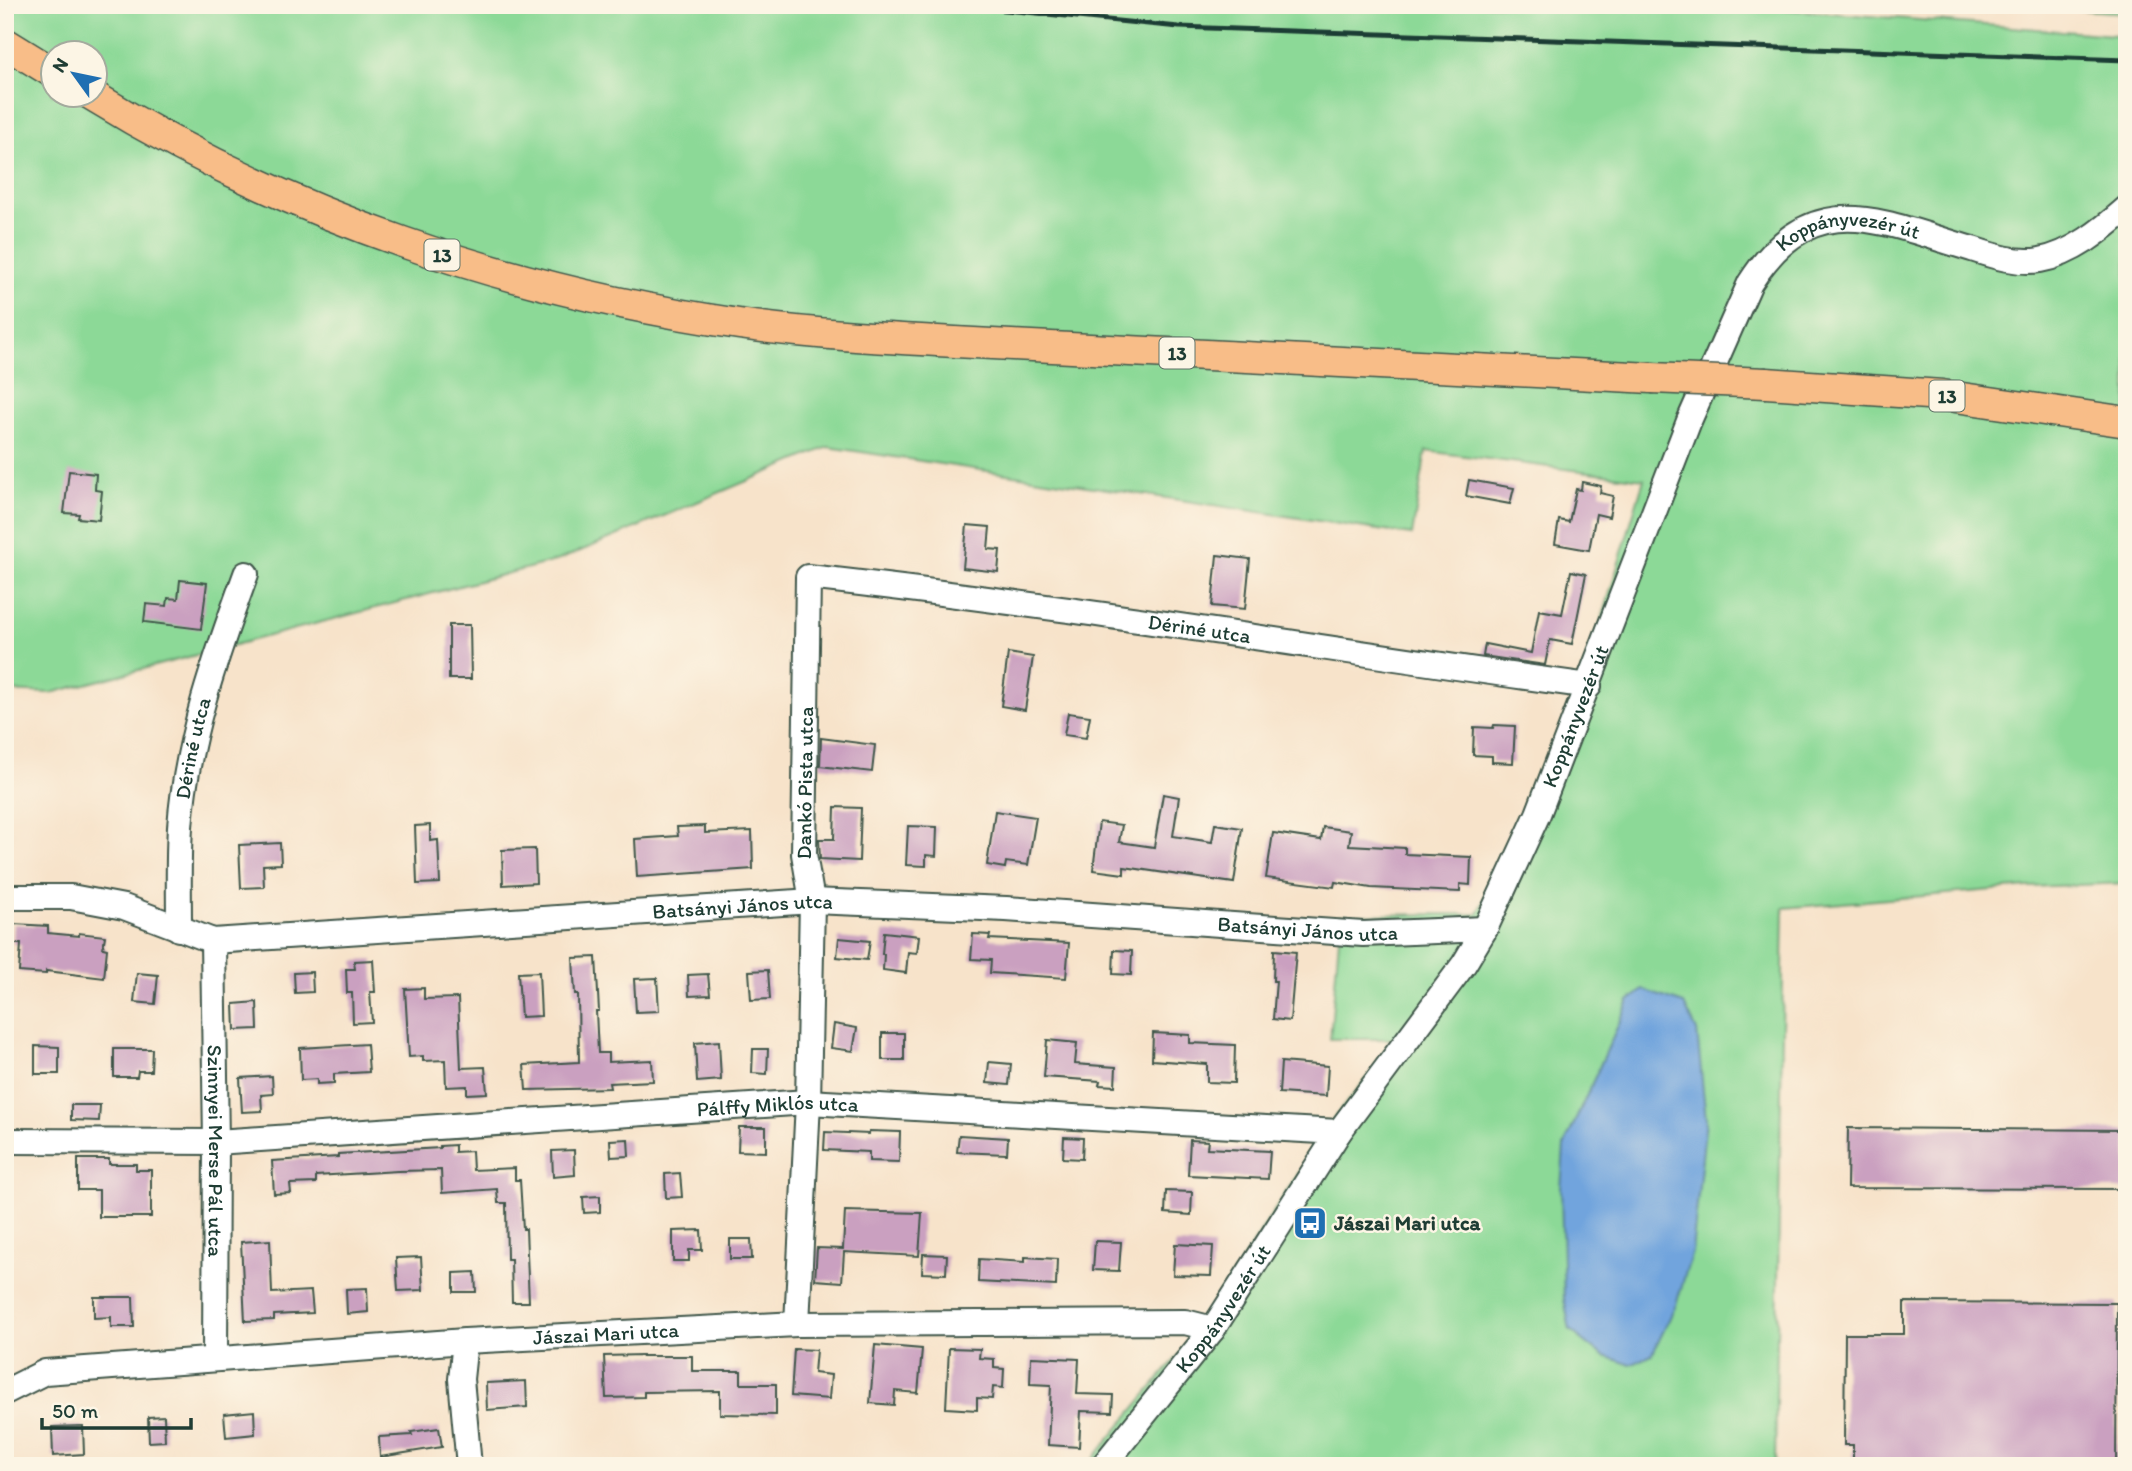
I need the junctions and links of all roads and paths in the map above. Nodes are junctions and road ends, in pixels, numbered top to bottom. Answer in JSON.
{"nodes":[{"id":1,"x":5,"y":43,"type":"edge"},
{"id":2,"x":38,"y":63,"type":"edge"},
{"id":3,"x":108,"y":105,"type":"edge"},
{"id":4,"x":2127,"y":208,"type":"edge"},
{"id":5,"x":2127,"y":422,"type":"edge"},
{"id":6,"x":246,"y":575,"type":"dead end"},
{"id":7,"x":808,"y":577,"type":"joint"},
{"id":8,"x":1589,"y":685,"type":"junction"},
{"id":9,"x":5,"y":897,"type":"edge"},
{"id":10,"x":812,"y":901,"type":"junction"},
{"id":11,"x":179,"y":929,"type":"junction"},
{"id":12,"x":1485,"y":929,"type":"junction"},
{"id":13,"x":213,"y":941,"type":"junction"},
{"id":14,"x":808,"y":1102,"type":"junction"},
{"id":15,"x":1339,"y":1132,"type":"junction"},
{"id":16,"x":5,"y":1141,"type":"edge"},
{"id":17,"x":216,"y":1142,"type":"junction"},
{"id":18,"x":797,"y":1324,"type":"junction"},
{"id":19,"x":1213,"y":1329,"type":"junction"},
{"id":20,"x":465,"y":1340,"type":"junction"},
{"id":21,"x":215,"y":1359,"type":"junction"},
{"id":22,"x":5,"y":1392,"type":"edge"},
{"id":23,"x":470,"y":1466,"type":"edge"},
{"id":24,"x":1103,"y":1466,"type":"edge"}],
"edges":[{"from":1,"to":2,"type":"main road"},
{"from":3,"to":5,"type":"main road","number":"13","bridge":true},
{"from":4,"to":8,"type":"street","name":"Koppányvezér út"},
{"from":6,"to":11,"type":"street","name":"Dériné utca"},
{"from":7,"to":8,"type":"street","name":"Dériné utca"},
{"from":7,"to":10,"type":"street","name":"Dankó Pista utca"},
{"from":8,"to":12,"type":"street","name":"Koppányvezér út"},
{"from":9,"to":11,"type":"street","name":"Batsányi János utca"},
{"from":10,"to":12,"type":"street","name":"Batsányi János utca"},
{"from":10,"to":13,"type":"street","name":"Batsányi János utca"},
{"from":10,"to":14,"type":"street","name":"Dankó Pista utca"},
{"from":11,"to":13,"type":"street","name":"Batsányi János utca"},
{"from":12,"to":15,"type":"street","name":"Koppányvezér út"},
{"from":13,"to":17,"type":"street","name":"Szinnyei Merse Pál utca"},
{"from":14,"to":15,"type":"street","name":"Pálffy Miklós utca"},
{"from":14,"to":17,"type":"street","name":"Pálffy Miklós utca"},
{"from":14,"to":18,"type":"street","name":"Dankó Pista utca"},
{"from":15,"to":19,"type":"street","name":"Koppányvezér út"},
{"from":16,"to":17,"type":"street","name":"Pálffy Miklós utca"},
{"from":17,"to":21,"type":"street","name":"Szinnyei Merse Pál utca"},
{"from":18,"to":19,"type":"street","name":"Jászai Mari utca"},
{"from":18,"to":20,"type":"street","name":"Jászai Mari utca"},
{"from":19,"to":24,"type":"street","name":"Koppányvezér út"},
{"from":20,"to":21,"type":"street","name":"Jászai Mari utca"},
{"from":20,"to":23,"type":"street"},
{"from":21,"to":22,"type":"street","name":"Jászai Mari utca"}]}
